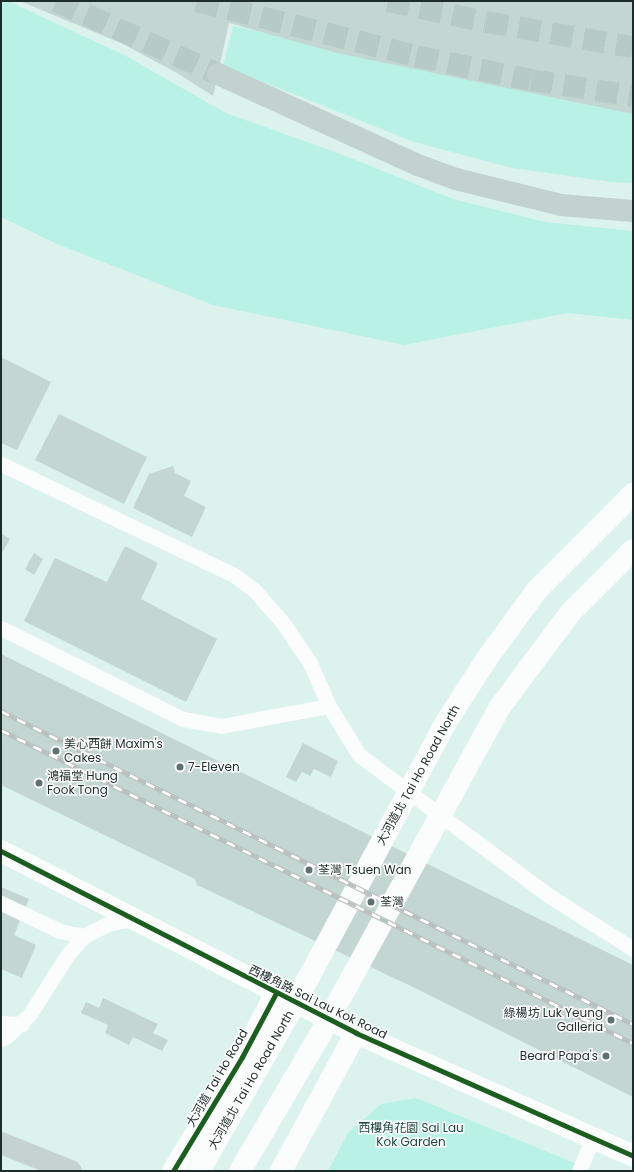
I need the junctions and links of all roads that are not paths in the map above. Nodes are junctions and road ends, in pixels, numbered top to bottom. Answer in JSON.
{"nodes":[{"id":1,"x":218,"y":74,"type":"tunnel mouth"},
{"id":2,"x":625,"y":211,"type":"edge"},
{"id":3,"x":1,"y":464,"type":"edge"},
{"id":4,"x":633,"y":494,"type":"edge"},
{"id":5,"x":633,"y":550,"type":"edge"},
{"id":6,"x":1,"y":628,"type":"edge"},
{"id":7,"x":329,"y":706,"type":"junction"},
{"id":8,"x":1,"y":852,"type":"edge"},
{"id":9,"x":1,"y":903,"type":"edge"},
{"id":10,"x":132,"y":919,"type":"junction"},
{"id":11,"x":84,"y":936,"type":"junction"},
{"id":12,"x":633,"y":949,"type":"edge"},
{"id":13,"x":276,"y":993,"type":"junction"},
{"id":14,"x":1,"y":1024,"type":"edge"},
{"id":15,"x":22,"y":1024,"type":"junction"},
{"id":16,"x":356,"y":1033,"type":"junction"},
{"id":17,"x":1,"y":1039,"type":"edge"},
{"id":18,"x":593,"y":1138,"type":"junction"},
{"id":19,"x":1,"y":1143,"type":"edge"},
{"id":20,"x":633,"y":1156,"type":"edge"},
{"id":21,"x":71,"y":1171,"type":"edge"},
{"id":22,"x":173,"y":1171,"type":"edge"},
{"id":23,"x":199,"y":1171,"type":"edge"},
{"id":24,"x":240,"y":1171,"type":"edge"},
{"id":25,"x":281,"y":1171,"type":"edge"},
{"id":26,"x":579,"y":1171,"type":"edge"}],
"edges":[{"from":1,"to":2,"type":"highway"},
{"from":3,"to":7,"type":"lane"},
{"from":4,"to":23,"type":"main road","name":"大河道北 Tai Ho Road North"},
{"from":5,"to":24,"type":"main road"},
{"from":6,"to":7,"type":"lane"},
{"from":7,"to":12,"type":"lane"},
{"from":8,"to":10,"type":"main road","name":"西樓角路 Sai Lau Kok Road"},
{"from":9,"to":11,"type":"lane"},
{"from":10,"to":11,"type":"lane"},
{"from":10,"to":13,"type":"main road","name":"西樓角路 Sai Lau Kok Road"},
{"from":11,"to":15,"type":"lane"},
{"from":13,"to":16,"type":"main road","name":"西樓角路 Sai Lau Kok Road"},
{"from":13,"to":22,"type":"main road","name":"大河道 Tai Ho Road"},
{"from":14,"to":15,"type":"lane"},
{"from":15,"to":17,"type":"lane"},
{"from":16,"to":18,"type":"main road","name":"西樓角路 Sai Lau Kok Road"},
{"from":16,"to":25,"type":"main road"},
{"from":18,"to":20,"type":"main road","name":"西樓角路 Sai Lau Kok Road"},
{"from":18,"to":26,"type":"lane"},
{"from":19,"to":21,"type":"main road"}]}
